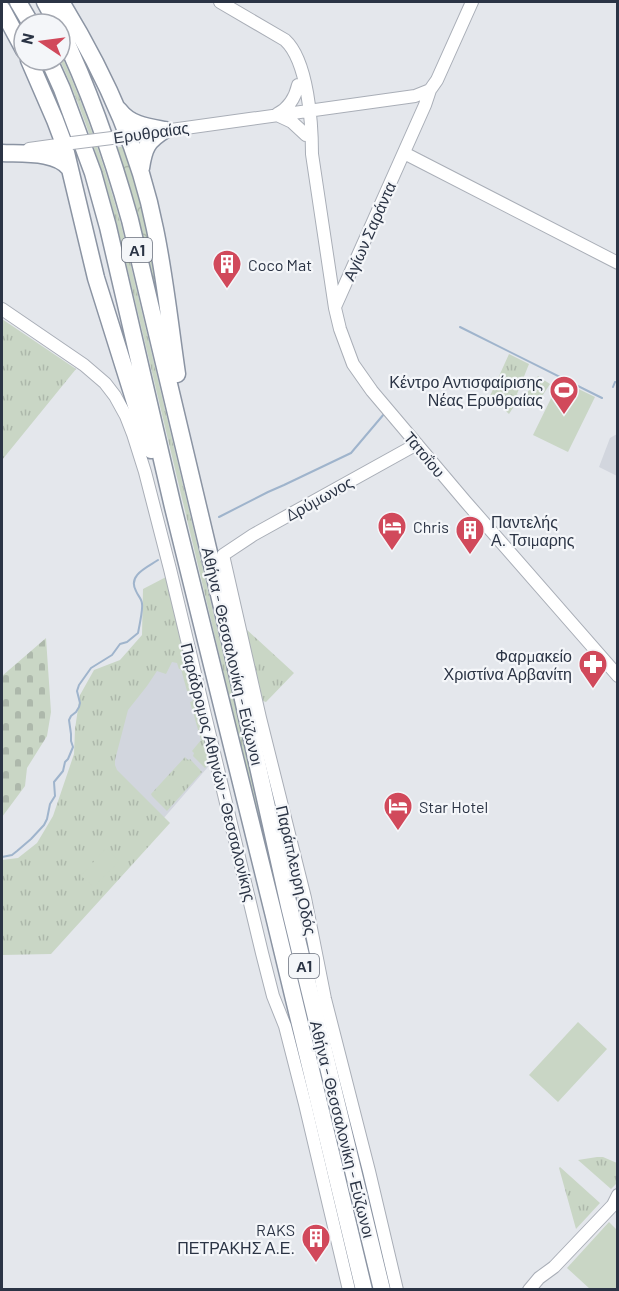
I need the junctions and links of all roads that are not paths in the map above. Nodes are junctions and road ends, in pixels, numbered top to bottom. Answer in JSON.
{"nodes":[{"id":1,"x":61,"y":2,"type":"edge"},
{"id":2,"x":220,"y":2,"type":"edge"},
{"id":3,"x":472,"y":2,"type":"edge"},
{"id":4,"x":2,"y":9,"type":"edge"},
{"id":5,"x":12,"y":28,"type":"edge"},
{"id":6,"x":270,"y":32,"type":"junction"},
{"id":7,"x":72,"y":54,"type":"edge"},
{"id":8,"x":34,"y":72,"type":"edge"},
{"id":9,"x":54,"y":72,"type":"edge"},
{"id":10,"x":298,"y":85,"type":"junction"},
{"id":11,"x":430,"y":90,"type":"junction"},
{"id":12,"x":329,"y":108,"type":"junction"},
{"id":13,"x":118,"y":110,"type":"junction"},
{"id":14,"x":305,"y":111,"type":"junction"},
{"id":15,"x":275,"y":115,"type":"junction"},
{"id":16,"x":165,"y":130,"type":"junction"},
{"id":17,"x":309,"y":135,"type":"junction"},
{"id":18,"x":124,"y":136,"type":"junction"},
{"id":19,"x":68,"y":144,"type":"junction"},
{"id":20,"x":2,"y":153,"type":"edge"},
{"id":21,"x":404,"y":153,"type":"junction"},
{"id":22,"x":140,"y":172,"type":"junction"},
{"id":23,"x":71,"y":175,"type":"junction"},
{"id":24,"x":618,"y":263,"type":"edge"},
{"id":25,"x":335,"y":308,"type":"junction"},
{"id":26,"x":2,"y":309,"type":"edge"},
{"id":27,"x":417,"y":444,"type":"junction"},
{"id":28,"x":192,"y":478,"type":"junction"},
{"id":29,"x":173,"y":507,"type":"junction"},
{"id":30,"x":223,"y":555,"type":"joint"},
{"id":31,"x":618,"y":676,"type":"edge"},
{"id":32,"x":616,"y":1201,"type":"edge"},
{"id":33,"x":554,"y":1267,"type":"junction"},
{"id":34,"x":349,"y":1290,"type":"edge"},
{"id":35,"x":364,"y":1290,"type":"edge"},
{"id":36,"x":382,"y":1290,"type":"edge"},
{"id":37,"x":396,"y":1290,"type":"edge"},
{"id":38,"x":529,"y":1290,"type":"edge"},
{"id":39,"x":540,"y":1290,"type":"edge"}],
"edges":[{"from":1,"to":13,"type":"highway"},
{"from":2,"to":6,"type":"main road"},
{"from":3,"to":11,"type":"main road"},
{"from":4,"to":5,"type":"highway"},
{"from":6,"to":10,"type":"main road"},
{"from":6,"to":14,"type":"main road"},
{"from":7,"to":28,"type":"highway","name":"Αθήνα - Θεσσαλονίκη - Εύζωνοι","number":"Α1"},
{"from":8,"to":19,"type":"highway"},
{"from":9,"to":29,"type":"highway","name":"Αθήνα - Θεσσαλονίκη - Εύζωνοι","number":"Α1"},
{"from":10,"to":14,"type":"main road"},
{"from":10,"to":15,"type":"main road"},
{"from":11,"to":12,"type":"main road","name":"Ερυθραίας"},
{"from":11,"to":21,"type":"main road","name":"Αγίων Σαράντα"},
{"from":12,"to":14,"type":"main road","name":"Ερυθραίας"},
{"from":12,"to":17,"type":"main road"},
{"from":13,"to":16,"type":"highway"},
{"from":13,"to":18,"type":"highway"},
{"from":14,"to":15,"type":"main road","name":"Ερυθραίας"},
{"from":14,"to":17,"type":"main road","name":"Τατοΐου"},
{"from":15,"to":16,"type":"main road","name":"Ερυθραίας"},
{"from":15,"to":17,"type":"main road"},
{"from":16,"to":18,"type":"main road","name":"Ερυθραίας"},
{"from":16,"to":22,"type":"highway"},
{"from":17,"to":25,"type":"main road","name":"Τατοΐου"},
{"from":18,"to":19,"type":"main road","name":"Ερυθραίας","bridge":true},
{"from":18,"to":22,"type":"highway"},
{"from":19,"to":20,"type":"main road","name":"Ερυθραίας"},
{"from":19,"to":23,"type":"highway"},
{"from":20,"to":23,"type":"highway"},
{"from":21,"to":24,"type":"main road"},
{"from":21,"to":25,"type":"main road","name":"Αγίων Σαράντα"},
{"from":22,"to":28,"type":"highway"},
{"from":23,"to":29,"type":"highway"},
{"from":25,"to":27,"type":"main road","name":"Τατοΐου"},
{"from":26,"to":34,"type":"main road","name":"Παράδρομος Αθηνών - Θεσσαλονίκης"},
{"from":27,"to":30,"type":"main road","name":"Δρύμωνος"},
{"from":27,"to":31,"type":"main road","name":"Τατοΐου"},
{"from":28,"to":36,"type":"highway","name":"Αθήνα - Θεσσαλονίκη - Εύζωνοι","number":"Α1"},
{"from":29,"to":35,"type":"highway","name":"Αθήνα - Θεσσαλονίκη - Εύζωνοι","number":"Α1"},
{"from":30,"to":37,"type":"main road","name":"Παράπλευρη Οδός"},
{"from":32,"to":33,"type":"main road"},
{"from":33,"to":38,"type":"main road"},
{"from":33,"to":39,"type":"main road"}]}
